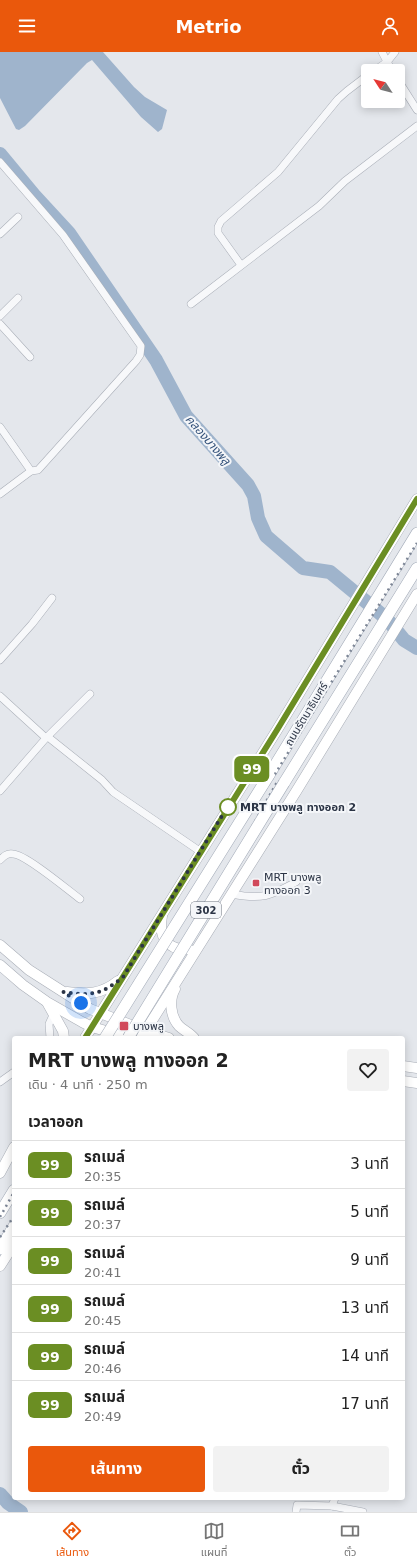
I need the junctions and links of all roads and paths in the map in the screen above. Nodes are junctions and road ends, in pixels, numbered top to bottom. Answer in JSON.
{"nodes":[{"id":1,"x":382,"y":52,"type":"edge"},
{"id":2,"x":395,"y":52,"type":"edge"},
{"id":3,"x":387,"y":62,"type":"junction"},
{"id":4,"x":384,"y":64,"type":"edge"},
{"id":5,"x":361,"y":80,"type":"edge"},
{"id":6,"x":405,"y":90,"type":"edge"},
{"id":7,"x":416,"y":105,"type":"edge"},
{"id":8,"x":417,"y":126,"type":"edge"},
{"id":9,"x":0,"y":162,"type":"edge"},
{"id":10,"x":18,"y":217,"type":"dead end"},
{"id":11,"x":0,"y":234,"type":"edge"},
{"id":12,"x":241,"y":265,"type":"junction"},
{"id":13,"x":18,"y":298,"type":"dead end"},
{"id":14,"x":191,"y":304,"type":"dead end"},
{"id":15,"x":0,"y":316,"type":"edge"},
{"id":16,"x":0,"y":324,"type":"edge"},
{"id":17,"x":30,"y":358,"type":"dead end"},
{"id":18,"x":0,"y":427,"type":"edge"},
{"id":19,"x":31,"y":471,"type":"junction"},
{"id":20,"x":0,"y":494,"type":"edge"},
{"id":21,"x":417,"y":499,"type":"edge"},
{"id":22,"x":417,"y":533,"type":"edge"},
{"id":23,"x":417,"y":568,"type":"edge"},
{"id":24,"x":417,"y":594,"type":"edge"},
{"id":25,"x":52,"y":598,"type":"dead end"},
{"id":26,"x":0,"y":660,"type":"edge"},
{"id":27,"x":90,"y":694,"type":"dead end"},
{"id":28,"x":0,"y":696,"type":"edge"},
{"id":29,"x":47,"y":737,"type":"junction"},
{"id":30,"x":0,"y":791,"type":"edge"},
{"id":31,"x":200,"y":852,"type":"junction"},
{"id":32,"x":0,"y":860,"type":"edge"},
{"id":33,"x":296,"y":882,"type":"dead end"},
{"id":34,"x":232,"y":894,"type":"junction"},
{"id":35,"x":80,"y":899,"type":"dead end"},
{"id":36,"x":167,"y":906,"type":"junction"},
{"id":37,"x":206,"y":935,"type":"junction"},
{"id":38,"x":0,"y":946,"type":"edge"},
{"id":39,"x":189,"y":962,"type":"junction"},
{"id":40,"x":0,"y":965,"type":"edge"},
{"id":41,"x":123,"y":977,"type":"junction"},
{"id":42,"x":63,"y":992,"type":"junction"},
{"id":43,"x":72,"y":997,"type":"junction"},
{"id":44,"x":58,"y":1012,"type":"junction"},
{"id":45,"x":101,"y":1014,"type":"junction"},
{"id":46,"x":92,"y":1027,"type":"junction"},
{"id":47,"x":143,"y":1035,"type":"edge"},
{"id":48,"x":50,"y":1036,"type":"edge"},
{"id":49,"x":64,"y":1036,"type":"edge"},
{"id":50,"x":86,"y":1036,"type":"edge"},
{"id":51,"x":106,"y":1036,"type":"edge"},
{"id":52,"x":122,"y":1036,"type":"edge"},
{"id":53,"x":130,"y":1036,"type":"edge"},
{"id":54,"x":192,"y":1036,"type":"edge"},
{"id":55,"x":405,"y":1066,"type":"edge"},
{"id":56,"x":417,"y":1068,"type":"edge"},
{"id":57,"x":12,"y":1073,"type":"edge"},
{"id":58,"x":0,"y":1082,"type":"edge"},
{"id":59,"x":405,"y":1082,"type":"edge"},
{"id":60,"x":417,"y":1083,"type":"edge"},
{"id":61,"x":12,"y":1151,"type":"edge"},
{"id":62,"x":0,"y":1173,"type":"edge"},
{"id":63,"x":12,"y":1193,"type":"edge"},
{"id":64,"x":0,"y":1213,"type":"edge"},
{"id":65,"x":12,"y":1229,"type":"edge"},
{"id":66,"x":12,"y":1247,"type":"edge"},
{"id":67,"x":0,"y":1249,"type":"edge"},
{"id":68,"x":0,"y":1266,"type":"edge"},
{"id":69,"x":334,"y":1500,"type":"edge"},
{"id":70,"x":332,"y":1506,"type":"junction"},
{"id":71,"x":296,"y":1512,"type":"edge"},
{"id":72,"x":363,"y":1512,"type":"edge"}],
"edges":[{"from":1,"to":3,"type":"street"},
{"from":2,"to":3,"type":"street"},
{"from":3,"to":4,"type":"street"},
{"from":5,"to":12,"type":"street"},
{"from":6,"to":7,"type":"street"},
{"from":8,"to":12,"type":"street"},
{"from":9,"to":19,"type":"street"},
{"from":10,"to":11,"type":"street"},
{"from":12,"to":14,"type":"street"},
{"from":13,"to":15,"type":"street"},
{"from":16,"to":17,"type":"street"},
{"from":18,"to":19,"type":"street"},
{"from":19,"to":20,"type":"street"},
{"from":21,"to":31,"type":"main road","name":"ถนนรัตนาธิเบศร์"},
{"from":22,"to":51,"type":"main road","name":"ถนนรัตนาธิเบศร์","number":"302","bridge":true},
{"from":23,"to":53,"type":"main road","name":"ถนนรัตนาธิเบศร์","number":"302","bridge":true},
{"from":24,"to":34,"type":"main road","number":"302"},
{"from":25,"to":26,"type":"street"},
{"from":27,"to":29,"type":"street"},
{"from":28,"to":29,"type":"street"},
{"from":29,"to":30,"type":"street"},
{"from":29,"to":31,"type":"street"},
{"from":31,"to":36,"type":"main road","name":"ถนนรัตนาธิเบศร์"},
{"from":32,"to":35,"type":"street"},
{"from":33,"to":34,"type":"street"},
{"from":34,"to":37,"type":"main road","number":"302"},
{"from":36,"to":37,"type":"main road"},
{"from":36,"to":41,"type":"main road","name":"ถนนรัตนาธิเบศร์"},
{"from":37,"to":39,"type":"main road","number":"302"},
{"from":38,"to":42,"type":"main road"},
{"from":39,"to":47,"type":"main road","number":"302"},
{"from":39,"to":54,"type":"main road"},
{"from":40,"to":44,"type":"main road"},
{"from":41,"to":42,"type":"main road"},
{"from":41,"to":45,"type":"main road","name":"ถนนรัตนาธิเบศร์"},
{"from":42,"to":43,"type":"main road"},
{"from":43,"to":44,"type":"main road"},
{"from":43,"to":45,"type":"main road"},
{"from":44,"to":46,"type":"main road"},
{"from":44,"to":48,"type":"street"},
{"from":44,"to":49,"type":"main road"},
{"from":45,"to":46,"type":"main road","name":"ถนนรัตนาธิเบศร์"},
{"from":45,"to":47,"type":"main road"},
{"from":46,"to":50,"type":"main road","name":"ถนนรัตนาธิเบศร์"},
{"from":46,"to":52,"type":"main road"},
{"from":55,"to":56,"type":"main road"},
{"from":57,"to":58,"type":"street"},
{"from":59,"to":60,"type":"main road"},
{"from":61,"to":62,"type":"main road"},
{"from":63,"to":64,"type":"main road"},
{"from":65,"to":67,"type":"main road"},
{"from":66,"to":68,"type":"main road"},
{"from":69,"to":70,"type":"street"},
{"from":70,"to":71,"type":"street"},
{"from":70,"to":72,"type":"street"}]}
